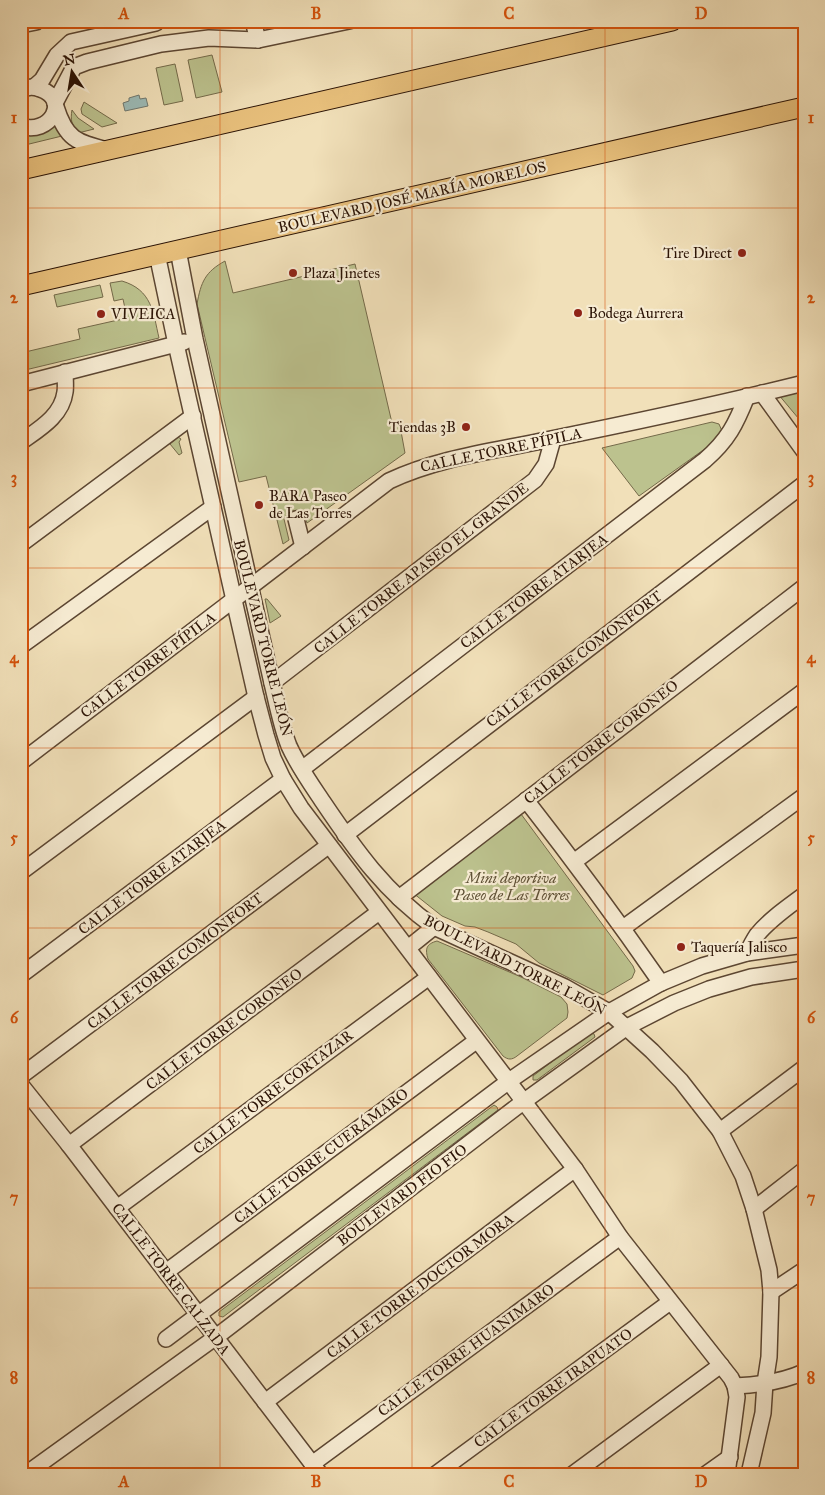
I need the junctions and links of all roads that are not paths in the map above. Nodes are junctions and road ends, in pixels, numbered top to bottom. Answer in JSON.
{"nodes":[{"id":1,"x":253,"y":21,"type":"edge"},
{"id":2,"x":672,"y":21,"type":"edge"},
{"id":3,"x":36,"y":22,"type":"edge"},
{"id":4,"x":156,"y":22,"type":"edge"},
{"id":5,"x":347,"y":22,"type":"edge"},
{"id":6,"x":21,"y":25,"type":"edge"},
{"id":7,"x":258,"y":40,"type":"junction"},
{"id":8,"x":162,"y":44,"type":"junction"},
{"id":9,"x":24,"y":89,"type":"edge"},
{"id":10,"x":56,"y":105,"type":"junction"},
{"id":11,"x":804,"y":107,"type":"edge"},
{"id":12,"x":21,"y":126,"type":"edge"},
{"id":13,"x":107,"y":150,"type":"junction"},
{"id":14,"x":21,"y":170,"type":"edge"},
{"id":15,"x":178,"y":250,"type":"junction"},
{"id":16,"x":157,"y":254,"type":"junction"},
{"id":17,"x":21,"y":286,"type":"edge"},
{"id":18,"x":195,"y":339,"type":"junction"},
{"id":19,"x":176,"y":344,"type":"junction"},
{"id":20,"x":65,"y":372,"type":"junction"},
{"id":21,"x":804,"y":383,"type":"edge"},
{"id":22,"x":21,"y":384,"type":"edge"},
{"id":23,"x":754,"y":395,"type":"junction"},
{"id":24,"x":193,"y":416,"type":"junction"},
{"id":25,"x":553,"y":439,"type":"junction"},
{"id":26,"x":21,"y":442,"type":"edge"},
{"id":27,"x":804,"y":451,"type":"edge"},
{"id":28,"x":804,"y":484,"type":"edge"},
{"id":29,"x":213,"y":507,"type":"junction"},
{"id":30,"x":296,"y":518,"type":"dead end"},
{"id":31,"x":21,"y":544,"type":"edge"},
{"id":32,"x":303,"y":547,"type":"junction"},
{"id":33,"x":804,"y":587,"type":"edge"},
{"id":34,"x":250,"y":588,"type":"junction"},
{"id":35,"x":234,"y":599,"type":"junction"},
{"id":36,"x":21,"y":646,"type":"edge"},
{"id":37,"x":272,"y":683,"type":"junction"},
{"id":38,"x":804,"y":691,"type":"edge"},
{"id":39,"x":256,"y":697,"type":"junction"},
{"id":40,"x":21,"y":762,"type":"edge"},
{"id":41,"x":302,"y":769,"type":"junction"},
{"id":42,"x":283,"y":779,"type":"junction"},
{"id":43,"x":804,"y":796,"type":"edge"},
{"id":44,"x":526,"y":800,"type":"junction"},
{"id":45,"x":345,"y":835,"type":"junction"},
{"id":46,"x":328,"y":846,"type":"junction"},
{"id":47,"x":575,"y":861,"type":"junction"},
{"id":48,"x":21,"y":872,"type":"edge"},
{"id":49,"x":804,"y":895,"type":"edge"},
{"id":50,"x":399,"y":898,"type":"junction"},
{"id":51,"x":379,"y":912,"type":"junction"},
{"id":52,"x":434,"y":927,"type":"junction"},
{"id":53,"x":623,"y":928,"type":"junction"},
{"id":54,"x":804,"y":945,"type":"edge"},
{"id":55,"x":408,"y":948,"type":"junction"},
{"id":56,"x":747,"y":953,"type":"junction"},
{"id":57,"x":804,"y":969,"type":"edge"},
{"id":58,"x":21,"y":975,"type":"edge"},
{"id":59,"x":429,"y":977,"type":"junction"},
{"id":60,"x":661,"y":984,"type":"junction"},
{"id":61,"x":609,"y":1012,"type":"junction"},
{"id":62,"x":627,"y":1027,"type":"junction"},
{"id":63,"x":476,"y":1040,"type":"junction"},
{"id":64,"x":804,"y":1068,"type":"edge"},
{"id":65,"x":21,"y":1076,"type":"edge"},
{"id":66,"x":509,"y":1081,"type":"junction"},
{"id":67,"x":21,"y":1085,"type":"edge"},
{"id":68,"x":523,"y":1102,"type":"junction"},
{"id":69,"x":720,"y":1131,"type":"junction"},
{"id":70,"x":69,"y":1145,"type":"junction"},
{"id":71,"x":575,"y":1169,"type":"junction"},
{"id":72,"x":804,"y":1170,"type":"edge"},
{"id":73,"x":117,"y":1208,"type":"junction"},
{"id":74,"x":754,"y":1209,"type":"junction"},
{"id":75,"x":620,"y":1237,"type":"junction"},
{"id":76,"x":804,"y":1270,"type":"edge"},
{"id":77,"x":166,"y":1272,"type":"junction"},
{"id":78,"x":771,"y":1292,"type":"junction"},
{"id":79,"x":670,"y":1302,"type":"junction"},
{"id":80,"x":199,"y":1314,"type":"junction"},
{"id":81,"x":216,"y":1336,"type":"junction"},
{"id":82,"x":166,"y":1339,"type":"dead end"},
{"id":83,"x":721,"y":1365,"type":"junction"},
{"id":84,"x":804,"y":1372,"type":"edge"},
{"id":85,"x":765,"y":1383,"type":"junction"},
{"id":86,"x":735,"y":1386,"type":"junction"},
{"id":87,"x":265,"y":1402,"type":"junction"},
{"id":88,"x":730,"y":1457,"type":"junction"},
{"id":89,"x":316,"y":1469,"type":"edge"},
{"id":90,"x":26,"y":1474,"type":"edge"},
{"id":91,"x":436,"y":1474,"type":"edge"},
{"id":92,"x":573,"y":1474,"type":"edge"},
{"id":93,"x":706,"y":1474,"type":"edge"},
{"id":94,"x":728,"y":1474,"type":"edge"},
{"id":95,"x":749,"y":1474,"type":"edge"}],
"edges":[{"from":1,"to":7,"type":"street"},
{"from":2,"to":13,"type":"main road"},
{"from":3,"to":6,"type":"street"},
{"from":4,"to":8,"type":"street"},
{"from":4,"to":9,"type":"street"},
{"from":5,"to":7,"type":"street"},
{"from":7,"to":8,"type":"street"},
{"from":8,"to":10,"type":"street"},
{"from":9,"to":10,"type":"street"},
{"from":10,"to":12,"type":"street"},
{"from":10,"to":13,"type":"street"},
{"from":11,"to":15,"type":"main road","name":"BOULEVARD JOSÉ MARÍA MORELOS"},
{"from":13,"to":14,"type":"main road"},
{"from":15,"to":16,"type":"main road","name":"BOULEVARD JOSÉ MARÍA MORELOS"},
{"from":15,"to":18,"type":"street","name":"BOULEVARD TORRE LEÓN"},
{"from":16,"to":17,"type":"main road","name":"BOULEVARD JOSÉ MARÍA MORELOS"},
{"from":16,"to":19,"type":"street","name":"BOULEVARD TORRE LEÓN"},
{"from":18,"to":19,"type":"street"},
{"from":18,"to":34,"type":"street","name":"BOULEVARD TORRE LEÓN"},
{"from":19,"to":20,"type":"street"},
{"from":19,"to":24,"type":"street","name":"BOULEVARD TORRE LEÓN"},
{"from":20,"to":22,"type":"street"},
{"from":20,"to":26,"type":"street"},
{"from":21,"to":23,"type":"street","name":"CALLE TORRE PÍPILA"},
{"from":23,"to":25,"type":"street","name":"CALLE TORRE PÍPILA"},
{"from":23,"to":27,"type":"street"},
{"from":23,"to":41,"type":"street","name":"CALLE TORRE ATARJEA"},
{"from":24,"to":29,"type":"street","name":"BOULEVARD TORRE LEÓN"},
{"from":24,"to":31,"type":"street"},
{"from":25,"to":32,"type":"street","name":"CALLE TORRE PÍPILA"},
{"from":25,"to":37,"type":"street","name":"CALLE TORRE APASEO EL GRANDE"},
{"from":28,"to":45,"type":"street","name":"CALLE TORRE COMONFORT"},
{"from":29,"to":35,"type":"street","name":"BOULEVARD TORRE LEÓN"},
{"from":29,"to":36,"type":"street"},
{"from":30,"to":32,"type":"street"},
{"from":32,"to":34,"type":"street","name":"CALLE TORRE PÍPILA"},
{"from":33,"to":44,"type":"street","name":"CALLE TORRE CORONEO"},
{"from":34,"to":35,"type":"street","name":"CALLE TORRE PÍPILA"},
{"from":34,"to":37,"type":"street","name":"BOULEVARD TORRE LEÓN"},
{"from":35,"to":39,"type":"street","name":"BOULEVARD TORRE LEÓN"},
{"from":35,"to":40,"type":"street","name":"CALLE TORRE PÍPILA"},
{"from":37,"to":41,"type":"street","name":"BOULEVARD TORRE LEÓN"},
{"from":38,"to":47,"type":"street"},
{"from":39,"to":42,"type":"street","name":"BOULEVARD TORRE LEÓN"},
{"from":39,"to":48,"type":"street"},
{"from":41,"to":45,"type":"street","name":"BOULEVARD TORRE LEÓN"},
{"from":42,"to":46,"type":"street","name":"BOULEVARD TORRE LEÓN"},
{"from":42,"to":58,"type":"street","name":"CALLE TORRE ATARJEA"},
{"from":43,"to":53,"type":"street"},
{"from":44,"to":47,"type":"street"},
{"from":44,"to":50,"type":"street","name":"CALLE TORRE CORONEO"},
{"from":45,"to":50,"type":"street","name":"BOULEVARD TORRE LEÓN"},
{"from":46,"to":51,"type":"street","name":"BOULEVARD TORRE LEÓN"},
{"from":46,"to":65,"type":"street","name":"CALLE TORRE COMONFORT"},
{"from":47,"to":53,"type":"street"},
{"from":49,"to":56,"type":"street"},
{"from":50,"to":52,"type":"street","name":"BOULEVARD TORRE LEÓN"},
{"from":51,"to":55,"type":"street","name":"BOULEVARD TORRE LEÓN"},
{"from":51,"to":70,"type":"street","name":"CALLE TORRE CORONEO"},
{"from":52,"to":55,"type":"street"},
{"from":52,"to":61,"type":"street","name":"BOULEVARD TORRE LEÓN"},
{"from":53,"to":60,"type":"street"},
{"from":54,"to":56,"type":"street","name":"BOULEVARD FIO FIO"},
{"from":55,"to":59,"type":"street","name":"BOULEVARD TORRE LEÓN"},
{"from":56,"to":60,"type":"street","name":"BOULEVARD FIO FIO"},
{"from":57,"to":62,"type":"street","name":"BOULEVARD FIO FIO"},
{"from":59,"to":63,"type":"street","name":"BOULEVARD TORRE LEÓN"},
{"from":59,"to":73,"type":"street","name":"CALLE TORRE CORTAZAR"},
{"from":60,"to":61,"type":"street","name":"BOULEVARD FIO FIO"},
{"from":61,"to":62,"type":"street","name":"BOULEVARD TORRE LEÓN"},
{"from":61,"to":66,"type":"street","name":"BOULEVARD FIO FIO"},
{"from":62,"to":68,"type":"street","name":"BOULEVARD FIO FIO"},
{"from":62,"to":69,"type":"street","name":"BOULEVARD TORRE LEÓN"},
{"from":63,"to":66,"type":"street","name":"BOULEVARD TORRE LEÓN"},
{"from":63,"to":77,"type":"street","name":"CALLE TORRE CUERÁMARO"},
{"from":64,"to":69,"type":"street"},
{"from":66,"to":68,"type":"street","name":"BOULEVARD TORRE LEÓN"},
{"from":66,"to":80,"type":"street","name":"BOULEVARD FIO FIO"},
{"from":67,"to":70,"type":"street","name":"CALLE TORRE CALZADA"},
{"from":68,"to":71,"type":"street","name":"BOULEVARD TORRE LEÓN"},
{"from":68,"to":81,"type":"street","name":"BOULEVARD FIO FIO"},
{"from":69,"to":74,"type":"street","name":"BOULEVARD TORRE LEÓN"},
{"from":70,"to":73,"type":"street","name":"CALLE TORRE CALZADA"},
{"from":71,"to":75,"type":"street","name":"BOULEVARD TORRE LEÓN"},
{"from":71,"to":87,"type":"street","name":"CALLE TORRE DOCTOR MORA"},
{"from":72,"to":74,"type":"street"},
{"from":73,"to":77,"type":"street","name":"CALLE TORRE CALZADA"},
{"from":74,"to":78,"type":"street","name":"BOULEVARD TORRE LEÓN"},
{"from":75,"to":79,"type":"street","name":"BOULEVARD TORRE LEÓN"},
{"from":75,"to":89,"type":"street","name":"CALLE TORRE HUANIMARO"},
{"from":76,"to":78,"type":"street"},
{"from":77,"to":80,"type":"street","name":"CALLE TORRE CALZADA"},
{"from":78,"to":85,"type":"street","name":"BOULEVARD TORRE LEÓN"},
{"from":79,"to":83,"type":"street","name":"BOULEVARD TORRE LEÓN"},
{"from":79,"to":91,"type":"street","name":"CALLE TORRE IRAPUATO"},
{"from":80,"to":81,"type":"street","name":"CALLE TORRE CALZADA"},
{"from":80,"to":82,"type":"street","name":"BOULEVARD FIO FIO"},
{"from":81,"to":87,"type":"street","name":"CALLE TORRE CALZADA"},
{"from":81,"to":90,"type":"street","name":"BOULEVARD FIO FIO"},
{"from":83,"to":86,"type":"street","name":"BOULEVARD TORRE LEÓN"},
{"from":83,"to":92,"type":"street"},
{"from":84,"to":85,"type":"street"},
{"from":85,"to":86,"type":"street"},
{"from":85,"to":95,"type":"street","name":"BOULEVARD TORRE LEÓN"},
{"from":86,"to":88,"type":"street"},
{"from":87,"to":89,"type":"street","name":"CALLE TORRE CALZADA"},
{"from":88,"to":93,"type":"street"},
{"from":88,"to":94,"type":"street"}]}
